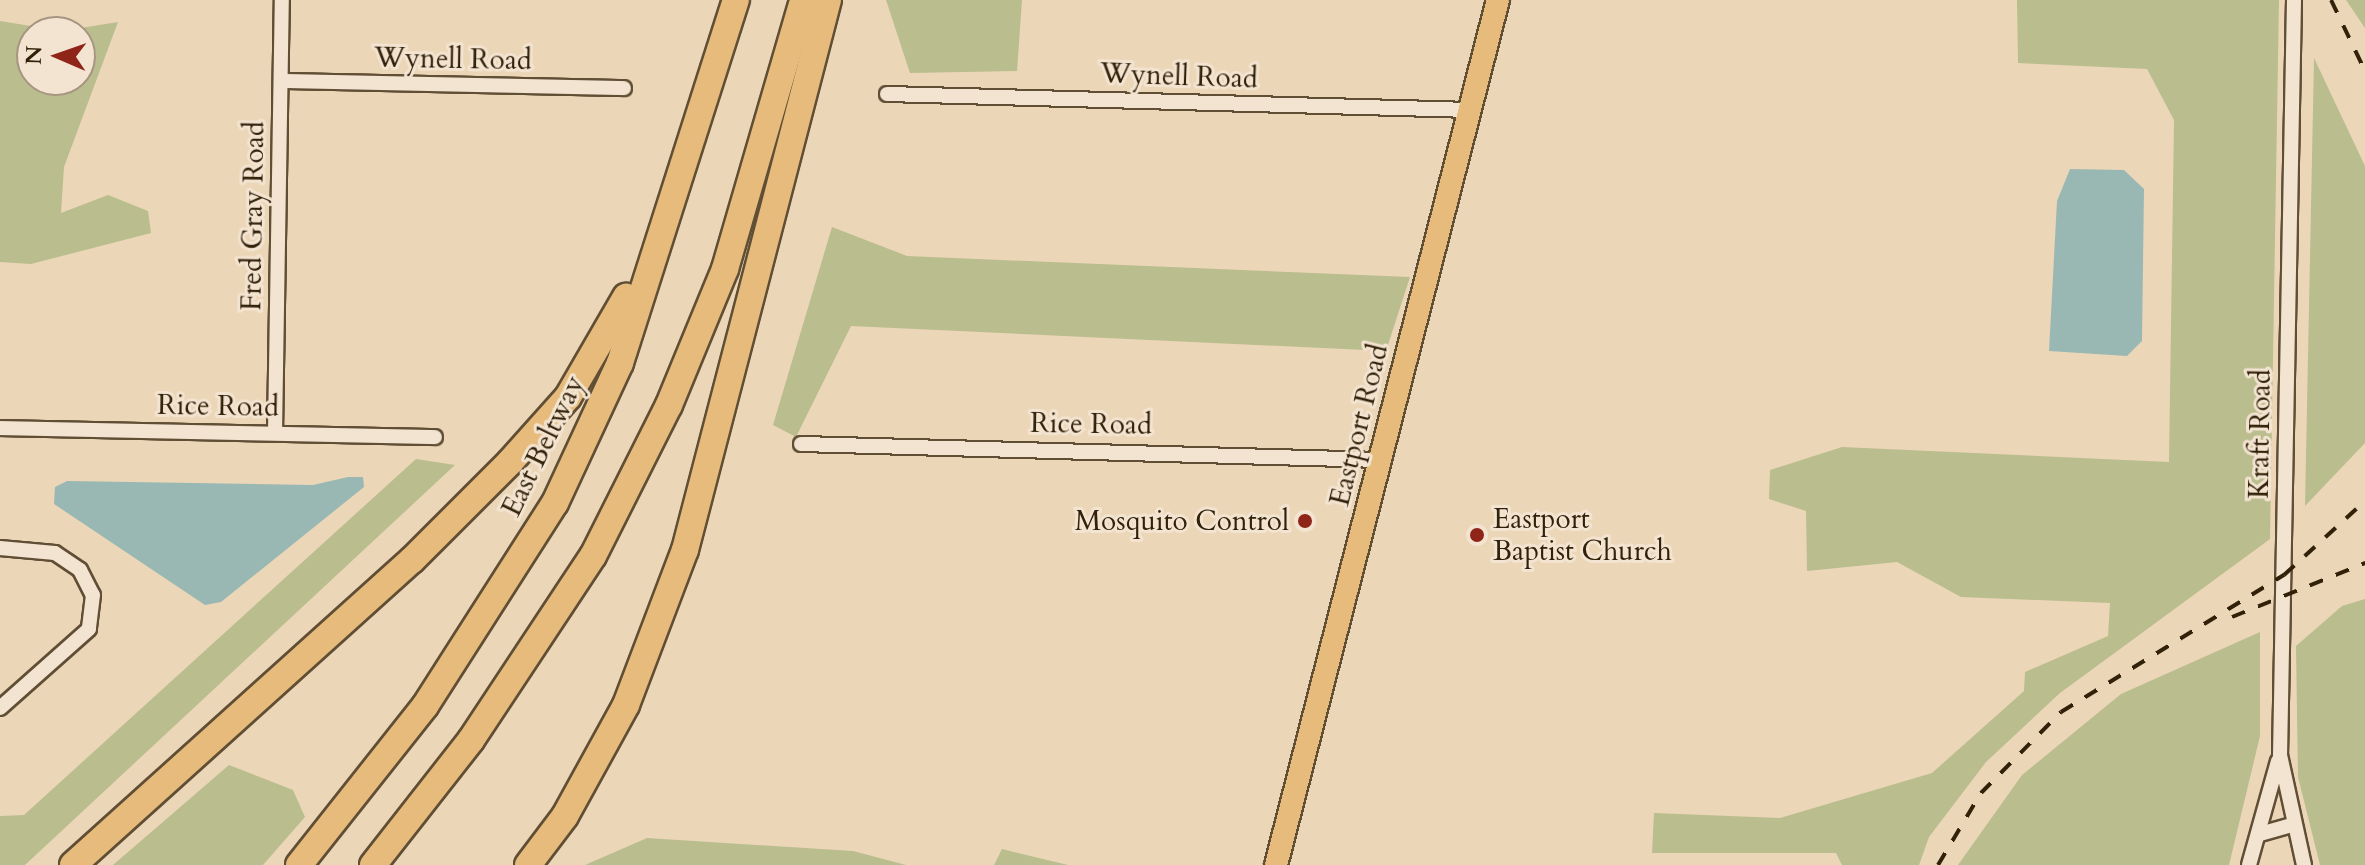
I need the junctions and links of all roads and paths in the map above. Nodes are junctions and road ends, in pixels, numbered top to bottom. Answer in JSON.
{"nodes":[{"id":1,"x":282,"y":0,"type":"edge"},
{"id":2,"x":736,"y":0,"type":"edge"},
{"id":3,"x":803,"y":0,"type":"edge"},
{"id":4,"x":828,"y":0,"type":"edge"},
{"id":5,"x":1498,"y":0,"type":"edge"},
{"id":6,"x":2294,"y":0,"type":"edge"},
{"id":7,"x":281,"y":81,"type":"junction"},
{"id":8,"x":624,"y":88,"type":"dead end"},
{"id":9,"x":887,"y":94,"type":"dead end"},
{"id":10,"x":1470,"y":110,"type":"junction"},
{"id":11,"x":696,"y":140,"type":"junction"},
{"id":12,"x":0,"y":428,"type":"edge"},
{"id":13,"x":275,"y":433,"type":"junction"},
{"id":14,"x":435,"y":437,"type":"dead end"},
{"id":15,"x":801,"y":444,"type":"dead end"},
{"id":16,"x":1380,"y":460,"type":"junction"},
{"id":17,"x":0,"y":548,"type":"edge"},
{"id":18,"x":0,"y":708,"type":"edge"},
{"id":19,"x":2280,"y":755,"type":"junction"},
{"id":20,"x":2292,"y":825,"type":"junction"},
{"id":21,"x":2260,"y":834,"type":"junction"},
{"id":22,"x":73,"y":865,"type":"edge"},
{"id":23,"x":299,"y":865,"type":"edge"},
{"id":24,"x":373,"y":865,"type":"edge"},
{"id":25,"x":528,"y":865,"type":"edge"},
{"id":26,"x":1276,"y":865,"type":"edge"},
{"id":27,"x":2249,"y":865,"type":"edge"},
{"id":28,"x":2304,"y":865,"type":"edge"}],
"edges":[{"from":1,"to":7,"type":"street","name":"Fred Gray Road"},
{"from":2,"to":11,"type":"highway","name":"East Beltway"},
{"from":3,"to":24,"type":"highway"},
{"from":4,"to":25,"type":"highway"},
{"from":5,"to":10,"type":"main road","name":"Eastport Road"},
{"from":6,"to":19,"type":"street","name":"Kraft Road"},
{"from":7,"to":8,"type":"street","name":"Wynell Road"},
{"from":7,"to":13,"type":"street","name":"Fred Gray Road"},
{"from":9,"to":10,"type":"street","name":"Wynell Road"},
{"from":10,"to":16,"type":"main road","name":"Eastport Road"},
{"from":11,"to":22,"type":"highway"},
{"from":11,"to":23,"type":"highway","name":"East Beltway"},
{"from":12,"to":13,"type":"street","name":"Rice Road"},
{"from":13,"to":14,"type":"street","name":"Rice Road"},
{"from":15,"to":16,"type":"street","name":"Rice Road"},
{"from":16,"to":26,"type":"main road","name":"Eastport Road"},
{"from":17,"to":18,"type":"street"},
{"from":19,"to":20,"type":"street","name":"Kraft Road"},
{"from":19,"to":21,"type":"street"},
{"from":20,"to":21,"type":"street"},
{"from":20,"to":28,"type":"street","name":"Kraft Road"},
{"from":21,"to":27,"type":"street"}]}
